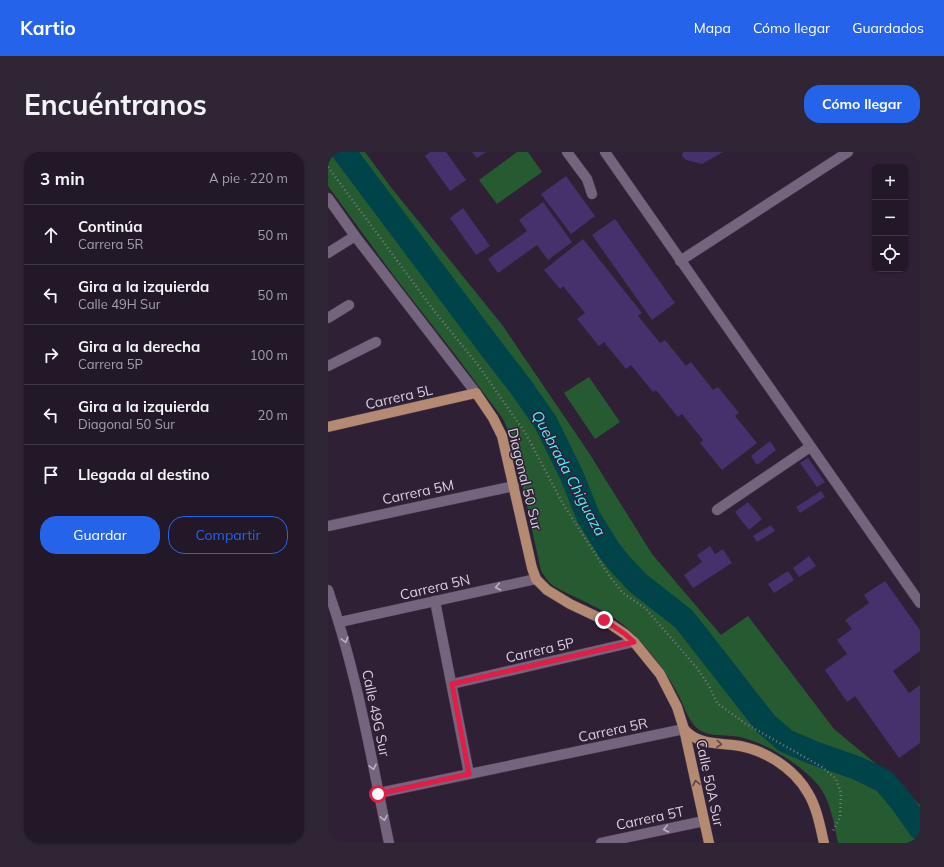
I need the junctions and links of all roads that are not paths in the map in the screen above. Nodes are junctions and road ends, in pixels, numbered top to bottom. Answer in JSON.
{"nodes":[{"id":1,"x":567,"y":152,"type":"edge"},
{"id":2,"x":605,"y":152,"type":"edge"},
{"id":3,"x":848,"y":152,"type":"edge"},
{"id":4,"x":592,"y":194,"type":"dead end"},
{"id":5,"x":328,"y":198,"type":"edge"},
{"id":6,"x":355,"y":236,"type":"junction"},
{"id":7,"x":328,"y":253,"type":"edge"},
{"id":8,"x":680,"y":261,"type":"junction"},
{"id":9,"x":349,"y":305,"type":"dead end"},
{"id":10,"x":328,"y":318,"type":"edge"},
{"id":11,"x":376,"y":342,"type":"dead end"},
{"id":12,"x":328,"y":366,"type":"edge"},
{"id":13,"x":476,"y":393,"type":"junction"},
{"id":14,"x":328,"y":427,"type":"edge"},
{"id":15,"x":810,"y":447,"type":"junction"},
{"id":16,"x":514,"y":486,"type":"junction"},
{"id":17,"x":717,"y":510,"type":"dead end"},
{"id":18,"x":328,"y":526,"type":"edge"},
{"id":19,"x":536,"y":579,"type":"junction"},
{"id":20,"x":328,"y":590,"type":"edge"},
{"id":21,"x":435,"y":601,"type":"junction"},
{"id":22,"x":920,"y":603,"type":"edge"},
{"id":23,"x":340,"y":622,"type":"junction"},
{"id":24,"x":634,"y":642,"type":"junction"},
{"id":25,"x":452,"y":684,"type":"junction"},
{"id":26,"x":684,"y":729,"type":"junction"},
{"id":27,"x":469,"y":774,"type":"junction"},
{"id":28,"x":378,"y":794,"type":"junction"},
{"id":29,"x":704,"y":821,"type":"junction"},
{"id":30,"x":389,"y":843,"type":"edge"},
{"id":31,"x":601,"y":843,"type":"edge"},
{"id":32,"x":709,"y":843,"type":"edge"},
{"id":33,"x":824,"y":843,"type":"edge"}],
"edges":[{"from":1,"to":4,"type":"street"},
{"from":2,"to":8,"type":"street"},
{"from":3,"to":8,"type":"street"},
{"from":5,"to":6,"type":"street","name":"Diagonal 50 Sur"},
{"from":6,"to":7,"type":"street"},
{"from":6,"to":13,"type":"street","name":"Diagonal 50 Sur"},
{"from":8,"to":15,"type":"street"},
{"from":9,"to":10,"type":"street"},
{"from":11,"to":12,"type":"street"},
{"from":13,"to":14,"type":"main road","name":"Carrera 5L"},
{"from":13,"to":16,"type":"main road","name":"Diagonal 50 Sur"},
{"from":15,"to":17,"type":"street"},
{"from":15,"to":22,"type":"street"},
{"from":16,"to":18,"type":"street","name":"Carrera 5M"},
{"from":16,"to":19,"type":"main road","name":"Diagonal 50 Sur"},
{"from":19,"to":21,"type":"street","name":"Carrera 5N","one_way":true},
{"from":19,"to":24,"type":"main road"},
{"from":20,"to":23,"type":"street","name":"Calle 49G Sur"},
{"from":21,"to":23,"type":"street","name":"Carrera 5N"},
{"from":21,"to":25,"type":"street"},
{"from":23,"to":28,"type":"street","name":"Calle 49G Sur","one_way":true},
{"from":24,"to":25,"type":"street","name":"Carrera 5P"},
{"from":24,"to":26,"type":"main road"},
{"from":25,"to":27,"type":"street"},
{"from":26,"to":27,"type":"street","name":"Carrera 5R"},
{"from":29,"to":26,"type":"main road","name":"Calle 50A Sur","one_way":true},
{"from":26,"to":33,"type":"main road","one_way":true},
{"from":27,"to":28,"type":"street","name":"Carrera 5R"},
{"from":28,"to":30,"type":"street","name":"Calle 49G Sur","one_way":true},
{"from":29,"to":31,"type":"street","name":"Carrera 5T","one_way":true},
{"from":29,"to":32,"type":"main road","name":"Calle 50A Sur"}]}
